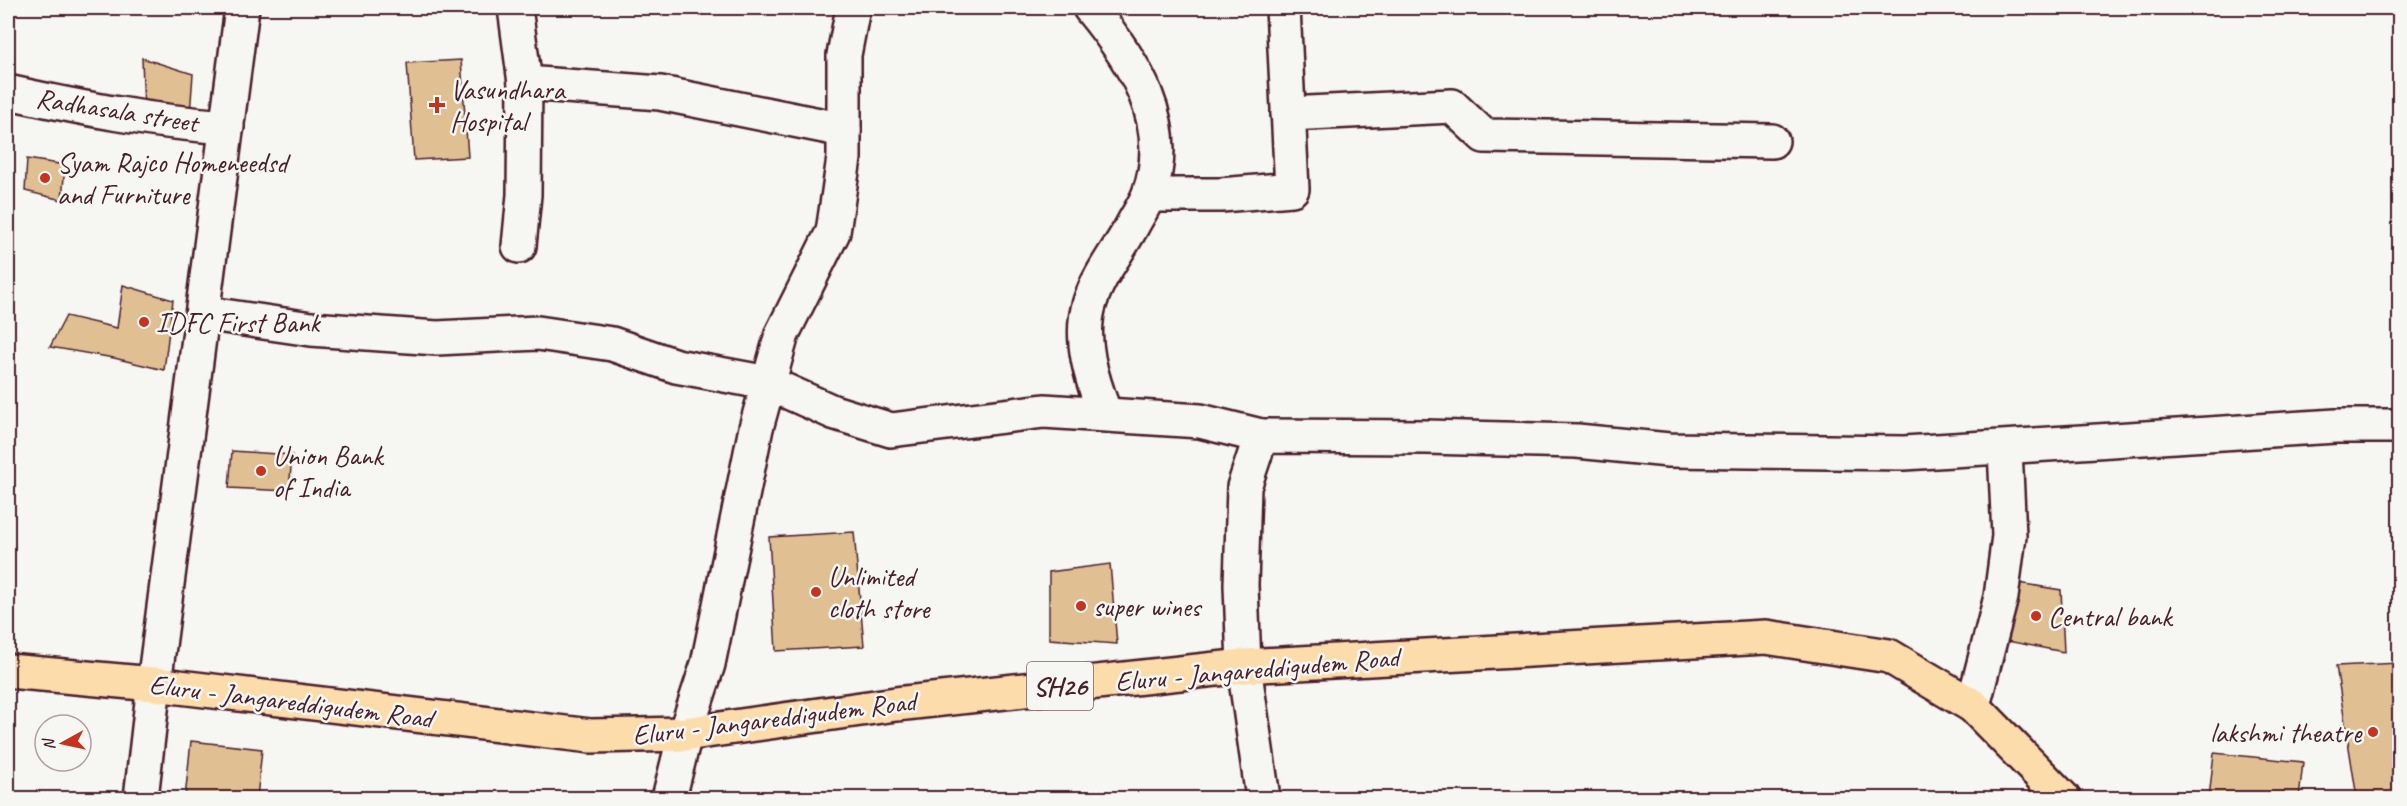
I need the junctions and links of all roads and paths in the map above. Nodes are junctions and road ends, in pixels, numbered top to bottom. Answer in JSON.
{"nodes":[{"id":1,"x":242,"y":8,"type":"edge"},
{"id":2,"x":515,"y":8,"type":"edge"},
{"id":3,"x":853,"y":8,"type":"edge"},
{"id":4,"x":1090,"y":8,"type":"edge"},
{"id":5,"x":1283,"y":8,"type":"edge"},
{"id":6,"x":525,"y":83,"type":"junction"},
{"id":7,"x":8,"y":92,"type":"edge"},
{"id":8,"x":1288,"y":114,"type":"junction"},
{"id":9,"x":227,"y":127,"type":"junction"},
{"id":10,"x":844,"y":130,"type":"junction"},
{"id":11,"x":1772,"y":141,"type":"dead end"},
{"id":12,"x":1149,"y":195,"type":"junction"},
{"id":13,"x":519,"y":246,"type":"dead end"},
{"id":14,"x":203,"y":313,"type":"junction"},
{"id":15,"x":768,"y":383,"type":"junction"},
{"id":16,"x":1105,"y":414,"type":"junction"},
{"id":17,"x":2400,"y":426,"type":"edge"},
{"id":18,"x":1261,"y":436,"type":"junction"},
{"id":19,"x":2005,"y":448,"type":"junction"},
{"id":20,"x":1244,"y":666,"type":"junction"},
{"id":21,"x":8,"y":671,"type":"edge"},
{"id":22,"x":154,"y":684,"type":"junction"},
{"id":23,"x":1973,"y":706,"type":"junction"},
{"id":24,"x":685,"y":734,"type":"junction"},
{"id":25,"x":141,"y":798,"type":"edge"},
{"id":26,"x":669,"y":798,"type":"edge"},
{"id":27,"x":1263,"y":798,"type":"edge"},
{"id":28,"x":2063,"y":798,"type":"edge"}],
"edges":[{"from":1,"to":9,"type":"street"},
{"from":2,"to":6,"type":"street"},
{"from":3,"to":10,"type":"street"},
{"from":4,"to":12,"type":"street"},
{"from":5,"to":8,"type":"street"},
{"from":6,"to":10,"type":"street"},
{"from":6,"to":13,"type":"street"},
{"from":7,"to":9,"type":"street","name":"Radhasala street"},
{"from":8,"to":11,"type":"street"},
{"from":8,"to":12,"type":"street"},
{"from":9,"to":14,"type":"street"},
{"from":10,"to":15,"type":"street"},
{"from":12,"to":16,"type":"street"},
{"from":14,"to":15,"type":"street"},
{"from":14,"to":22,"type":"street"},
{"from":15,"to":16,"type":"street"},
{"from":15,"to":24,"type":"street"},
{"from":16,"to":18,"type":"street"},
{"from":17,"to":19,"type":"street"},
{"from":18,"to":19,"type":"street"},
{"from":18,"to":20,"type":"street"},
{"from":19,"to":23,"type":"street"},
{"from":20,"to":23,"type":"main road","name":"Eluru - Jangareddigudem Road","number":"SH26"},
{"from":20,"to":24,"type":"main road","name":"Eluru - Jangareddigudem Road","number":"SH26"},
{"from":20,"to":27,"type":"street"},
{"from":21,"to":22,"type":"main road","name":"Eluru - Jangareddigudem Road","number":"SH26"},
{"from":22,"to":24,"type":"main road","name":"Eluru - Jangareddigudem Road","number":"SH26"},
{"from":22,"to":25,"type":"street"},
{"from":23,"to":28,"type":"main road","name":"Eluru - Jangareddigudem Road","number":"SH26"},
{"from":24,"to":26,"type":"street"}]}
